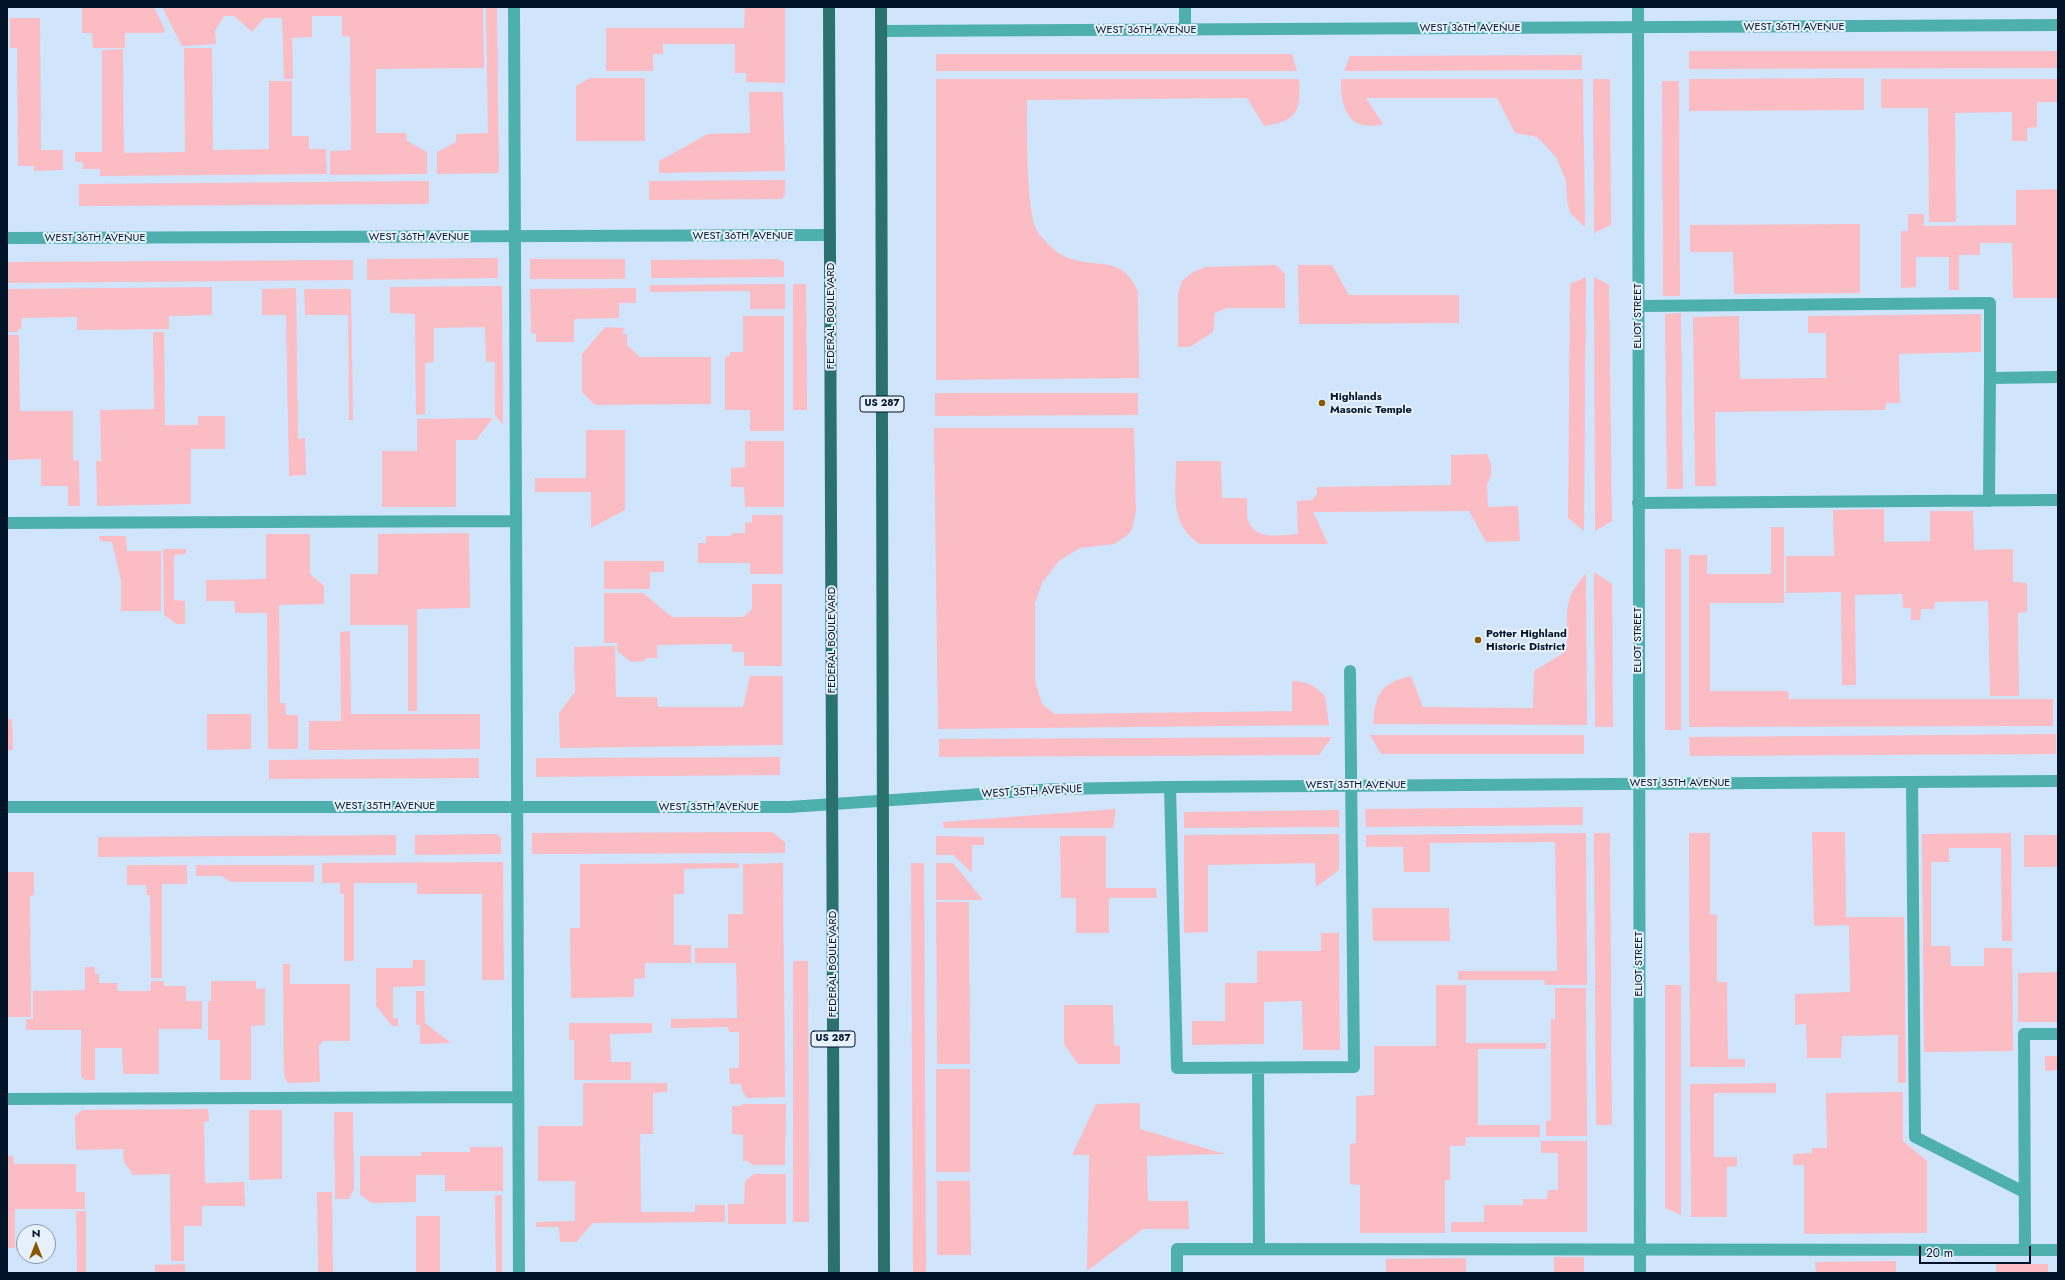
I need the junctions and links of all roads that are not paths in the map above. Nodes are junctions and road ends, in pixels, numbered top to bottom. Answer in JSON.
{"nodes":[{"id":1,"x":514,"y":7,"type":"edge"},
{"id":2,"x":829,"y":7,"type":"edge"},
{"id":3,"x":881,"y":7,"type":"edge"},
{"id":4,"x":1185,"y":7,"type":"edge"},
{"id":5,"x":1638,"y":7,"type":"edge"},
{"id":6,"x":2058,"y":25,"type":"edge"},
{"id":7,"x":1638,"y":28,"type":"junction"},
{"id":8,"x":1185,"y":29,"type":"junction"},
{"id":9,"x":881,"y":31,"type":"junction"},
{"id":10,"x":830,"y":235,"type":"junction"},
{"id":11,"x":514,"y":237,"type":"junction"},
{"id":12,"x":7,"y":238,"type":"edge"},
{"id":13,"x":1638,"y":306,"type":"junction"},
{"id":14,"x":2058,"y":377,"type":"edge"},
{"id":15,"x":1990,"y":378,"type":"junction"},
{"id":16,"x":2058,"y":500,"type":"edge"},
{"id":17,"x":1989,"y":501,"type":"junction"},
{"id":18,"x":1638,"y":503,"type":"junction"},
{"id":19,"x":516,"y":521,"type":"junction"},
{"id":20,"x":7,"y":523,"type":"edge"},
{"id":21,"x":1350,"y":671,"type":"dead end"},
{"id":22,"x":2058,"y":781,"type":"edge"},
{"id":23,"x":1912,"y":782,"type":"junction"},
{"id":24,"x":1639,"y":784,"type":"junction"},
{"id":25,"x":1351,"y":785,"type":"junction"},
{"id":26,"x":1170,"y":787,"type":"junction"},
{"id":27,"x":883,"y":801,"type":"junction"},
{"id":28,"x":833,"y":804,"type":"junction"},
{"id":29,"x":517,"y":806,"type":"junction"},
{"id":30,"x":7,"y":807,"type":"edge"},
{"id":31,"x":2058,"y":1034,"type":"edge"},
{"id":32,"x":1258,"y":1068,"type":"junction"},
{"id":33,"x":518,"y":1097,"type":"junction"},
{"id":34,"x":7,"y":1100,"type":"edge"},
{"id":35,"x":2024,"y":1192,"type":"junction"},
{"id":36,"x":1259,"y":1249,"type":"junction"},
{"id":37,"x":1640,"y":1249,"type":"junction"},
{"id":38,"x":2024,"y":1250,"type":"junction"},
{"id":39,"x":2058,"y":1250,"type":"edge"},
{"id":40,"x":519,"y":1273,"type":"edge"},
{"id":41,"x":834,"y":1273,"type":"edge"},
{"id":42,"x":884,"y":1273,"type":"edge"},
{"id":43,"x":1177,"y":1273,"type":"edge"},
{"id":44,"x":1640,"y":1273,"type":"edge"}],
"edges":[{"from":1,"to":11,"type":"street"},
{"from":2,"to":10,"type":"main road","name":"FEDERAL BOULEVARD","number":"US 287"},
{"from":3,"to":9,"type":"main road","number":"US 287"},
{"from":4,"to":8,"type":"street"},
{"from":5,"to":7,"type":"street","name":"ELIOT STREET"},
{"from":6,"to":7,"type":"street","name":"WEST 36TH AVENUE"},
{"from":7,"to":8,"type":"street","name":"WEST 36TH AVENUE"},
{"from":7,"to":13,"type":"street","name":"ELIOT STREET"},
{"from":8,"to":9,"type":"street","name":"WEST 36TH AVENUE"},
{"from":9,"to":27,"type":"main road","number":"US 287"},
{"from":10,"to":11,"type":"street","name":"WEST 36TH AVENUE"},
{"from":10,"to":28,"type":"main road","name":"FEDERAL BOULEVARD","number":"US 287"},
{"from":11,"to":12,"type":"street","name":"WEST 36TH AVENUE"},
{"from":11,"to":19,"type":"street"},
{"from":13,"to":15,"type":"street"},
{"from":13,"to":18,"type":"street","name":"ELIOT STREET"},
{"from":14,"to":15,"type":"street"},
{"from":15,"to":17,"type":"street"},
{"from":16,"to":17,"type":"street"},
{"from":17,"to":18,"type":"street"},
{"from":18,"to":24,"type":"street","name":"ELIOT STREET"},
{"from":19,"to":20,"type":"street"},
{"from":19,"to":29,"type":"street"},
{"from":21,"to":25,"type":"street"},
{"from":22,"to":23,"type":"street","name":"WEST 35TH AVENUE"},
{"from":23,"to":24,"type":"street","name":"WEST 35TH AVENUE"},
{"from":23,"to":35,"type":"street"},
{"from":24,"to":25,"type":"street","name":"WEST 35TH AVENUE"},
{"from":24,"to":37,"type":"street","name":"ELIOT STREET"},
{"from":25,"to":26,"type":"street","name":"WEST 35TH AVENUE"},
{"from":25,"to":32,"type":"street"},
{"from":26,"to":27,"type":"street","name":"WEST 35TH AVENUE"},
{"from":26,"to":32,"type":"street"},
{"from":27,"to":28,"type":"street","name":"WEST 35TH AVENUE"},
{"from":27,"to":42,"type":"main road","number":"US 287"},
{"from":28,"to":29,"type":"street","name":"WEST 35TH AVENUE"},
{"from":28,"to":41,"type":"main road","name":"FEDERAL BOULEVARD","number":"US 287"},
{"from":29,"to":30,"type":"street","name":"WEST 35TH AVENUE"},
{"from":29,"to":33,"type":"street"},
{"from":31,"to":35,"type":"street"},
{"from":32,"to":36,"type":"street"},
{"from":33,"to":34,"type":"street"},
{"from":33,"to":40,"type":"street"},
{"from":35,"to":38,"type":"street"},
{"from":36,"to":37,"type":"street"},
{"from":36,"to":43,"type":"street"},
{"from":37,"to":38,"type":"street"},
{"from":37,"to":44,"type":"street","name":"ELIOT STREET"},
{"from":38,"to":39,"type":"street"}]}
